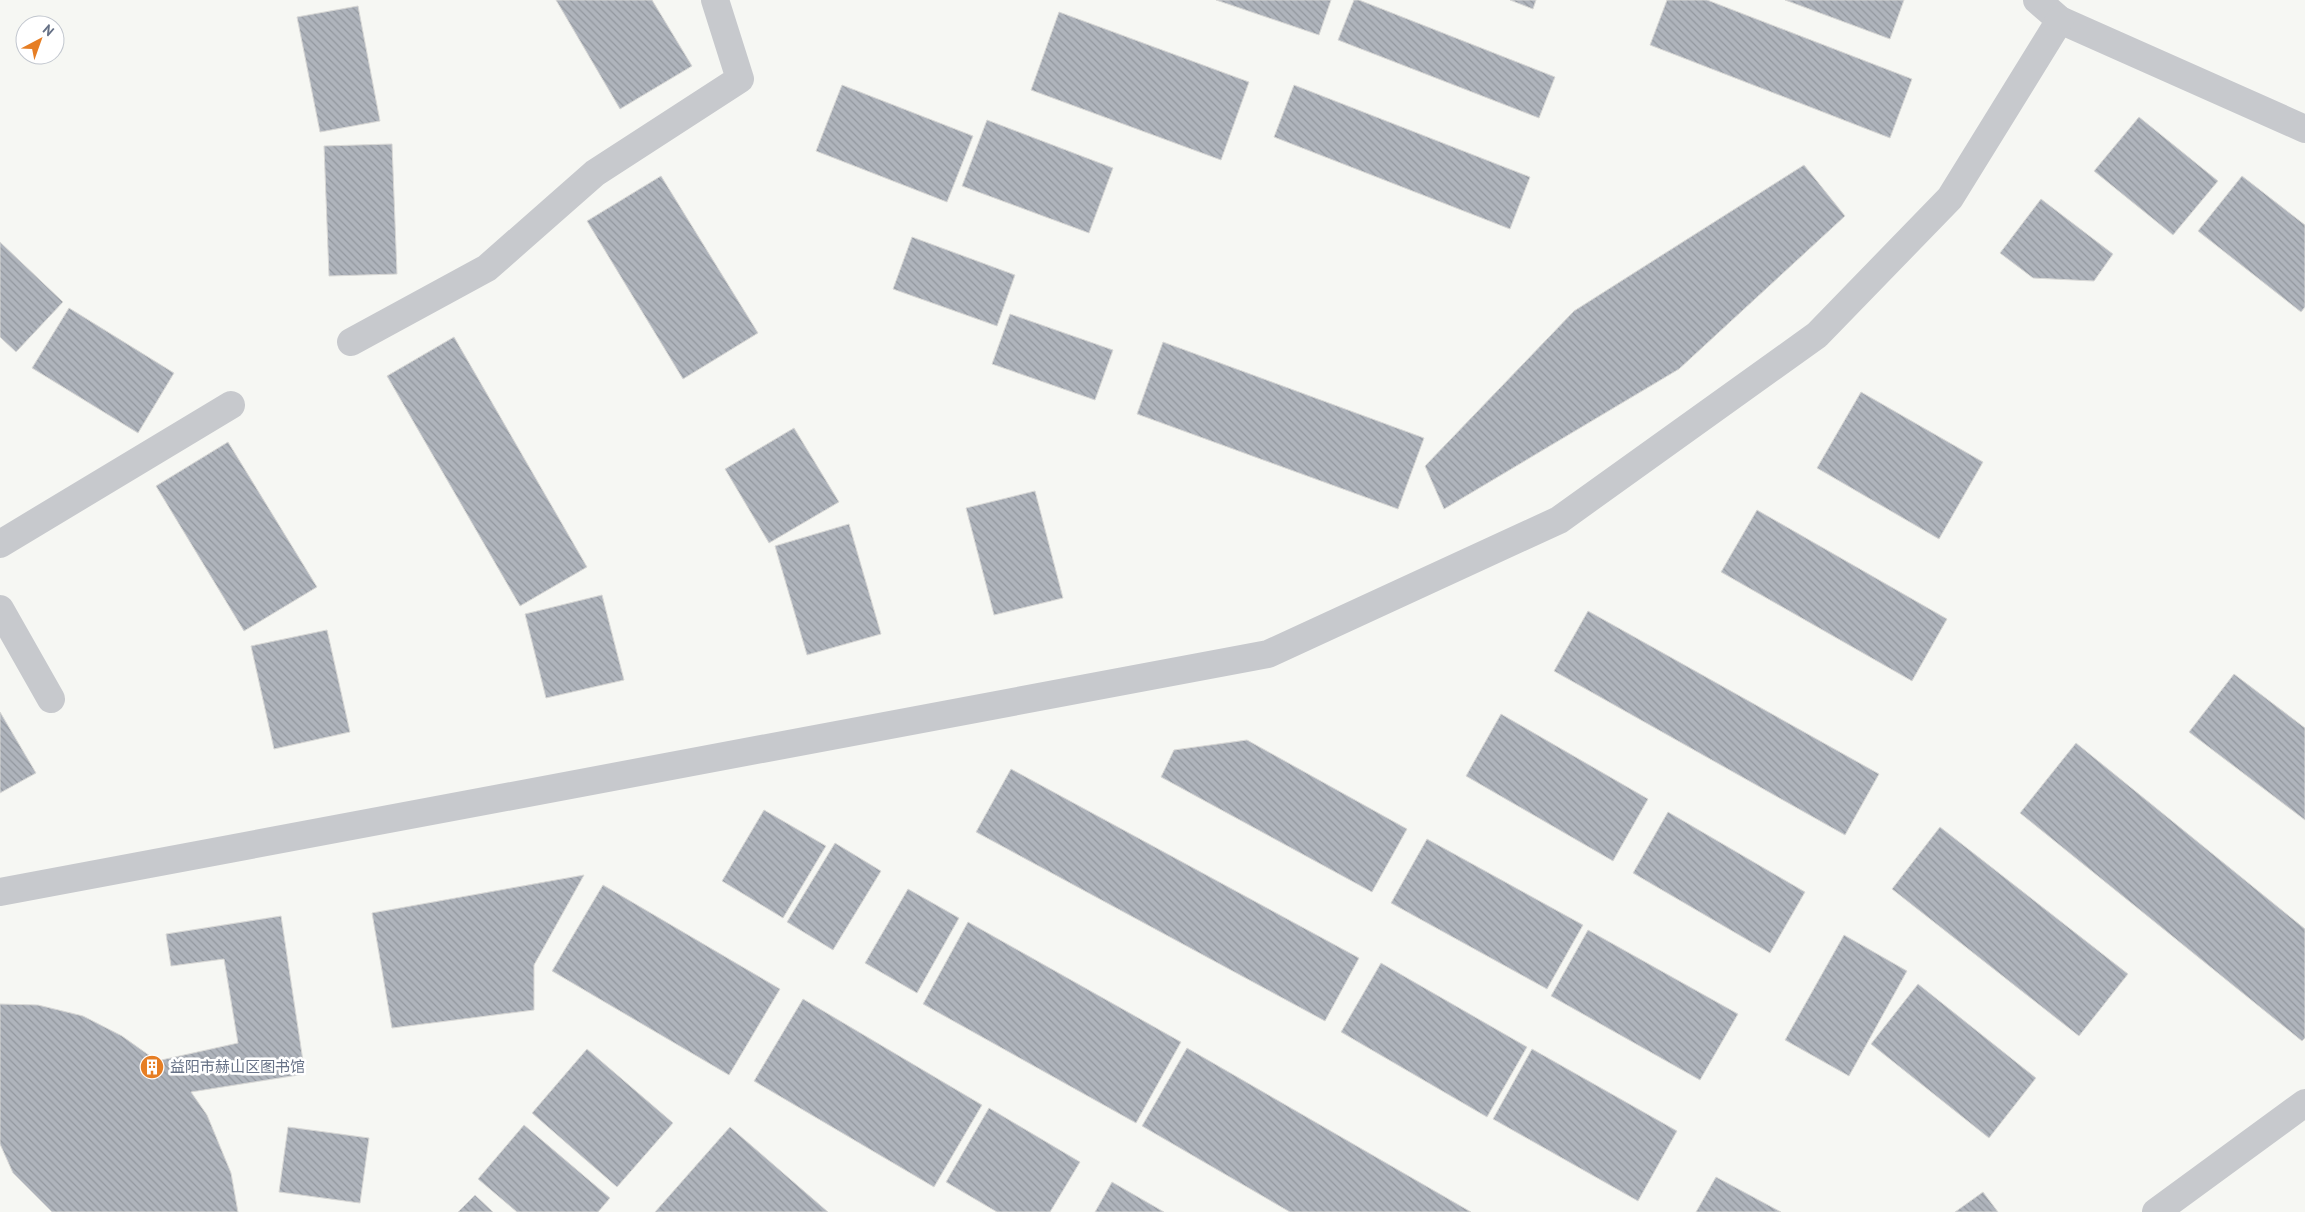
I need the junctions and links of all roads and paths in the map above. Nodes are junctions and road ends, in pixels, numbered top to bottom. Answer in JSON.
{"nodes":[{"id":1,"x":715,"y":0,"type":"edge"},
{"id":2,"x":2037,"y":0,"type":"edge"},
{"id":3,"x":2060,"y":20,"type":"junction"},
{"id":4,"x":2305,"y":129,"type":"edge"},
{"id":5,"x":351,"y":342,"type":"dead end"},
{"id":6,"x":231,"y":405,"type":"dead end"},
{"id":7,"x":0,"y":544,"type":"edge"},
{"id":8,"x":0,"y":609,"type":"edge"},
{"id":9,"x":51,"y":699,"type":"dead end"},
{"id":10,"x":0,"y":892,"type":"edge"},
{"id":11,"x":2305,"y":1103,"type":"edge"},
{"id":12,"x":2156,"y":1212,"type":"edge"}],
"edges":[{"from":1,"to":5,"type":"street"},
{"from":2,"to":3,"type":"street"},
{"from":3,"to":4,"type":"street"},
{"from":3,"to":10,"type":"street"},
{"from":6,"to":7,"type":"street"},
{"from":8,"to":9,"type":"street"},
{"from":11,"to":12,"type":"street"}]}
